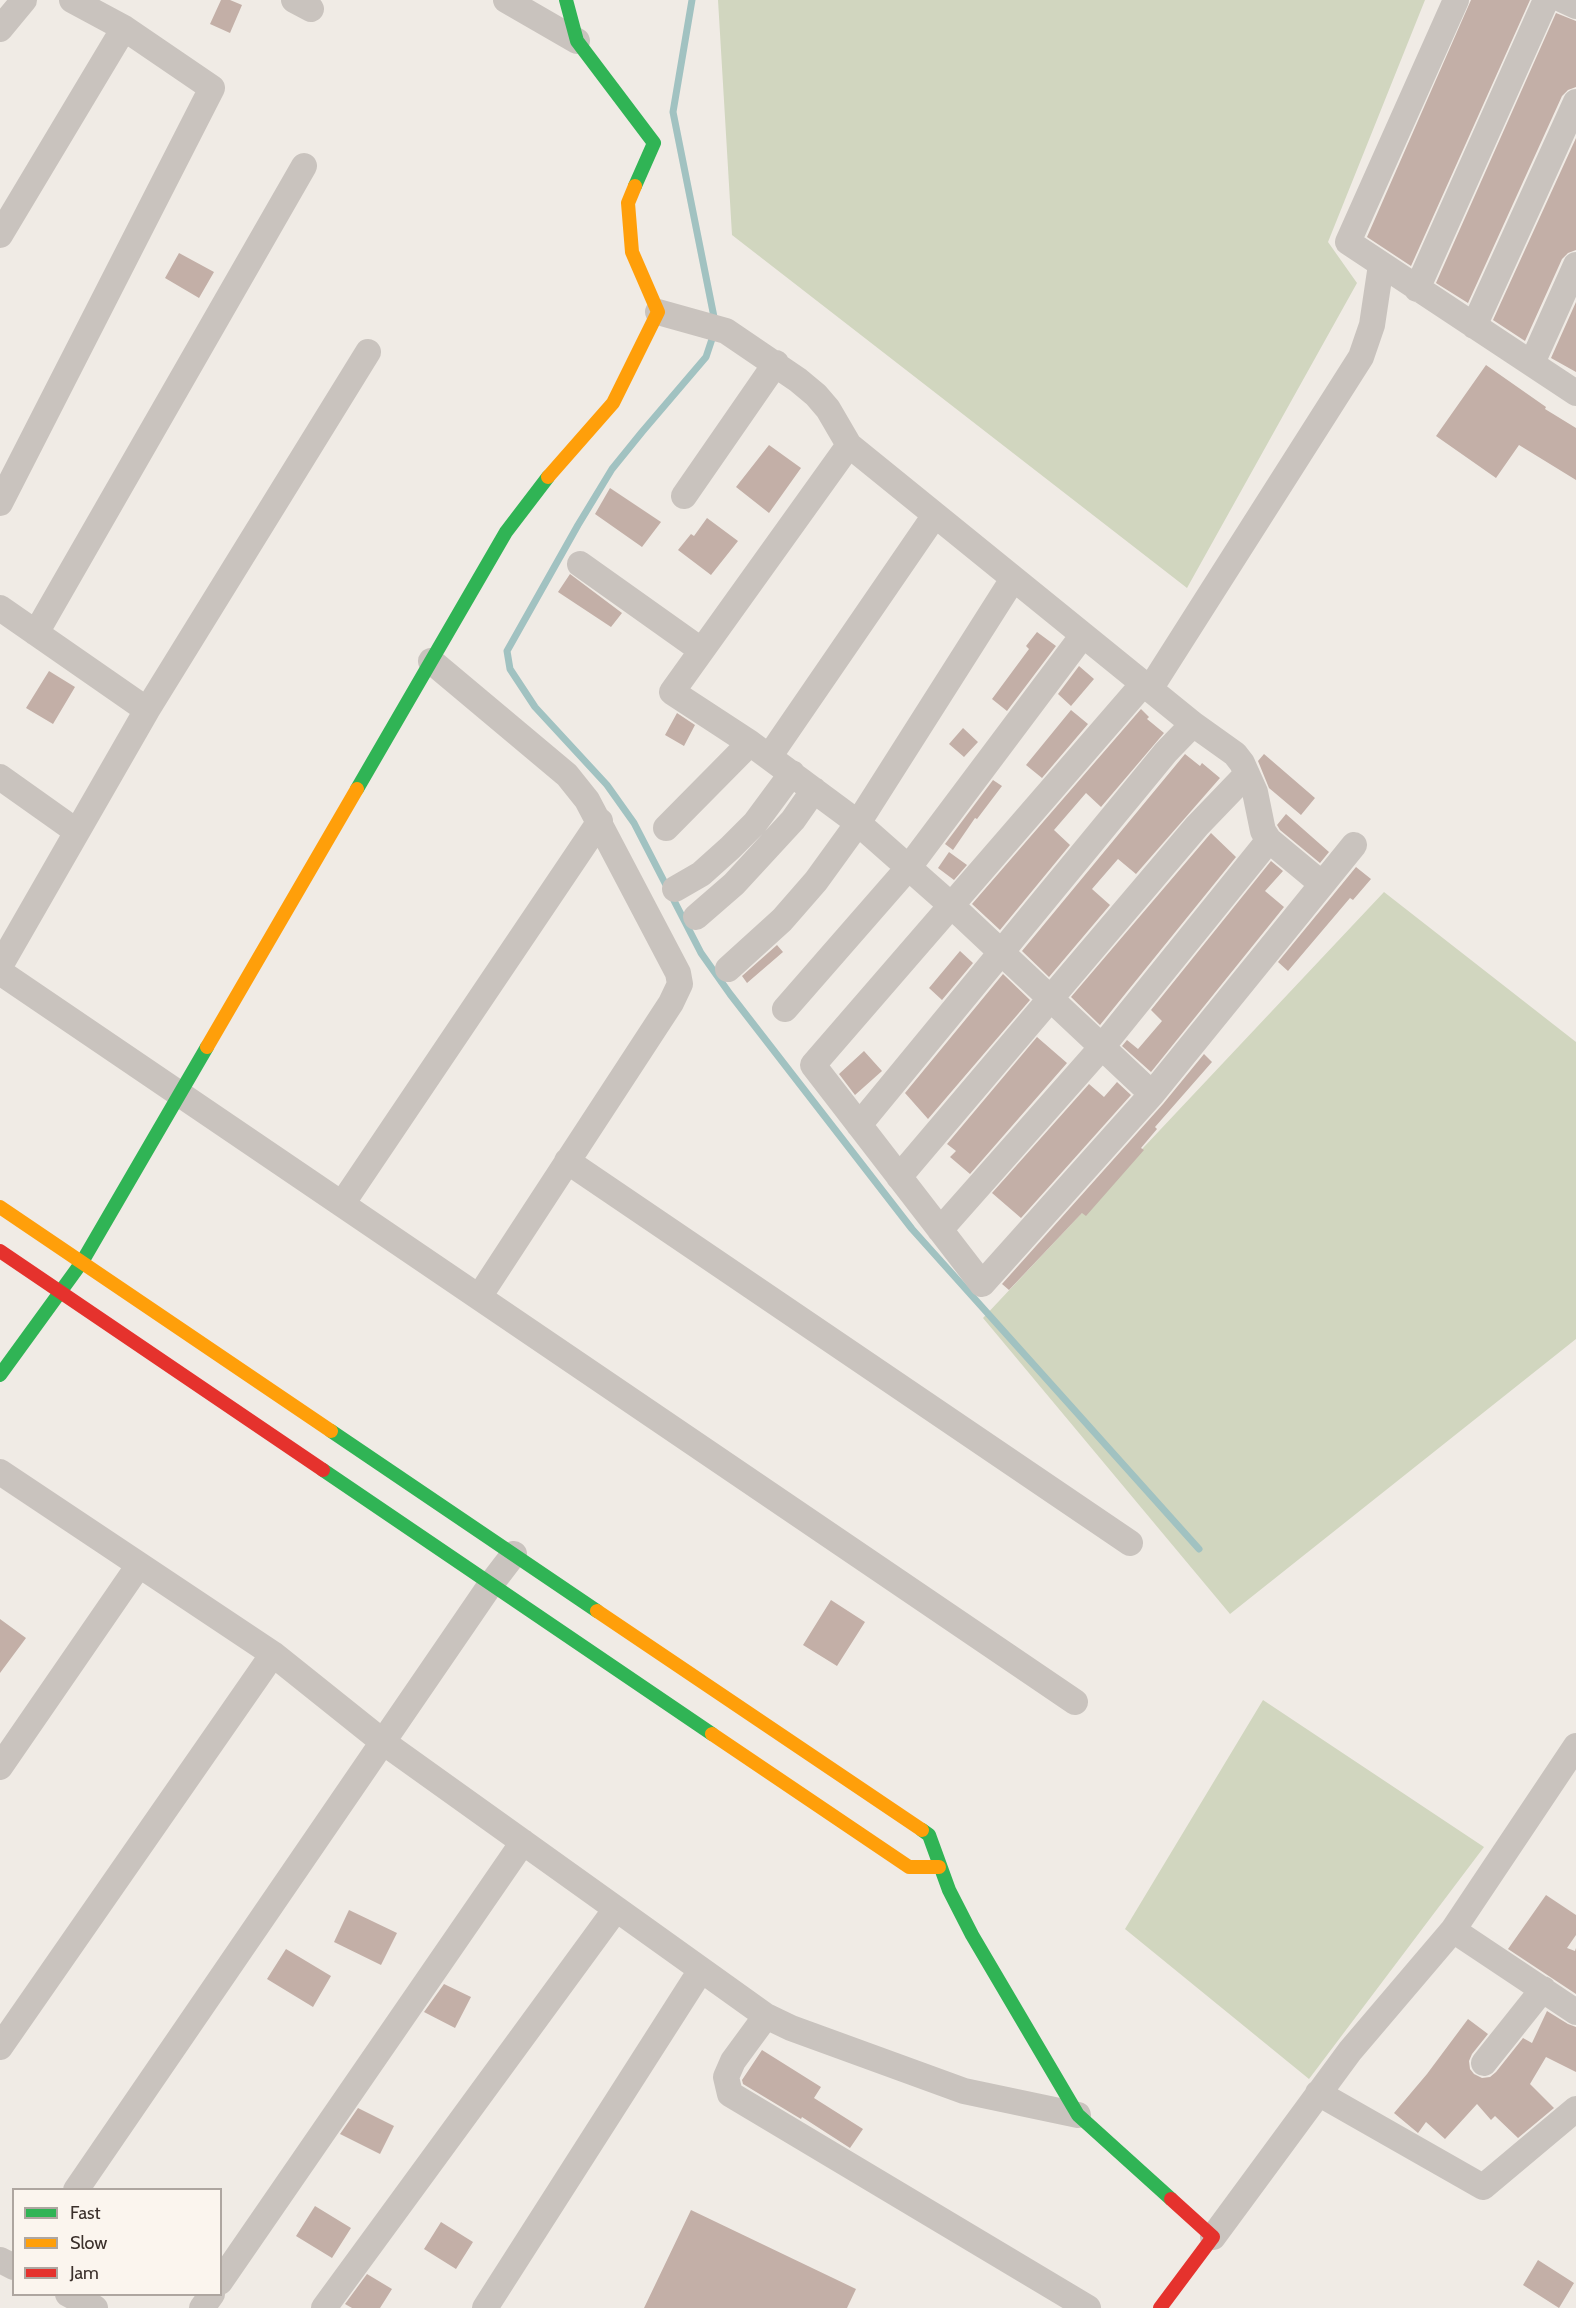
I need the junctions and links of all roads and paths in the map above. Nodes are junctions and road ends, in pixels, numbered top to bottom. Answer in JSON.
{"nodes":[{"id":1,"x":24,"y":0,"type":"edge"},
{"id":2,"x":72,"y":0,"type":"edge"},
{"id":3,"x":506,"y":0,"type":"edge"},
{"id":4,"x":566,"y":0,"type":"edge"},
{"id":5,"x":1456,"y":0,"type":"edge"},
{"id":6,"x":1546,"y":0,"type":"edge"},
{"id":7,"x":1563,"y":0,"type":"edge"},
{"id":8,"x":1576,"y":6,"type":"edge"},
{"id":9,"x":124,"y":28,"type":"junction"},
{"id":10,"x":0,"y":29,"type":"edge"},
{"id":11,"x":577,"y":41,"type":"junction"},
{"id":12,"x":1576,"y":102,"type":"edge"},
{"id":13,"x":304,"y":166,"type":"dead end"},
{"id":14,"x":0,"y":235,"type":"edge"},
{"id":15,"x":1381,"y":265,"type":"junction"},
{"id":16,"x":1576,"y":265,"type":"edge"},
{"id":17,"x":1417,"y":289,"type":"junction"},
{"id":18,"x":658,"y":312,"type":"junction"},
{"id":19,"x":1474,"y":326,"type":"junction"},
{"id":20,"x":368,"y":352,"type":"dead end"},
{"id":21,"x":776,"y":363,"type":"junction"},
{"id":22,"x":1532,"y":363,"type":"junction"},
{"id":23,"x":1576,"y":393,"type":"edge"},
{"id":24,"x":849,"y":445,"type":"junction"},
{"id":25,"x":684,"y":496,"type":"dead end"},
{"id":26,"x":0,"y":503,"type":"edge"},
{"id":27,"x":935,"y":515,"type":"junction"},
{"id":28,"x":580,"y":564,"type":"dead end"},
{"id":29,"x":1014,"y":579,"type":"junction"},
{"id":30,"x":0,"y":608,"type":"edge"},
{"id":31,"x":36,"y":633,"type":"junction"},
{"id":32,"x":1083,"y":635,"type":"junction"},
{"id":33,"x":701,"y":650,"type":"junction"},
{"id":34,"x":431,"y":661,"type":"junction"},
{"id":35,"x":1146,"y":687,"type":"junction"},
{"id":36,"x":147,"y":710,"type":"junction"},
{"id":37,"x":1193,"y":724,"type":"junction"},
{"id":38,"x":759,"y":750,"type":"junction"},
{"id":39,"x":792,"y":773,"type":"junction"},
{"id":40,"x":1247,"y":774,"type":"junction"},
{"id":41,"x":0,"y":777,"type":"edge"},
{"id":42,"x":814,"y":790,"type":"junction"},
{"id":43,"x":600,"y":821,"type":"junction"},
{"id":44,"x":858,"y":824,"type":"junction"},
{"id":45,"x":666,"y":828,"type":"dead end"},
{"id":46,"x":76,"y":831,"type":"junction"},
{"id":47,"x":1269,"y":840,"type":"junction"},
{"id":48,"x":1354,"y":845,"type":"dead end"},
{"id":49,"x":909,"y":867,"type":"junction"},
{"id":50,"x":1322,"y":885,"type":"junction"},
{"id":51,"x":675,"y":889,"type":"dead end"},
{"id":52,"x":952,"y":906,"type":"junction"},
{"id":53,"x":696,"y":917,"type":"dead end"},
{"id":54,"x":1000,"y":951,"type":"junction"},
{"id":55,"x":0,"y":966,"type":"edge"},
{"id":56,"x":728,"y":969,"type":"dead end"},
{"id":57,"x":0,"y":972,"type":"edge"},
{"id":58,"x":1050,"y":998,"type":"junction"},
{"id":59,"x":785,"y":1009,"type":"dead end"},
{"id":60,"x":1101,"y":1048,"type":"junction"},
{"id":61,"x":179,"y":1093,"type":"junction"},
{"id":62,"x":1152,"y":1094,"type":"junction"},
{"id":63,"x":859,"y":1125,"type":"junction"},
{"id":64,"x":567,"y":1161,"type":"junction"},
{"id":65,"x":899,"y":1177,"type":"junction"},
{"id":66,"x":342,"y":1204,"type":"junction"},
{"id":67,"x":0,"y":1207,"type":"edge"},
{"id":68,"x":940,"y":1230,"type":"junction"},
{"id":69,"x":0,"y":1251,"type":"edge"},
{"id":70,"x":82,"y":1262,"type":"junction"},
{"id":71,"x":61,"y":1293,"type":"junction"},
{"id":72,"x":479,"y":1297,"type":"junction"},
{"id":73,"x":0,"y":1375,"type":"edge"},
{"id":74,"x":0,"y":1472,"type":"edge"},
{"id":75,"x":1130,"y":1543,"type":"dead end"},
{"id":76,"x":514,"y":1554,"type":"junction"},
{"id":77,"x":139,"y":1565,"type":"junction"},
{"id":78,"x":491,"y":1584,"type":"junction"},
{"id":79,"x":273,"y":1654,"type":"junction"},
{"id":80,"x":1075,"y":1702,"type":"dead end"},
{"id":81,"x":383,"y":1742,"type":"junction"},
{"id":82,"x":1576,"y":1746,"type":"edge"},
{"id":83,"x":0,"y":1767,"type":"edge"},
{"id":84,"x":523,"y":1842,"type":"junction"},
{"id":85,"x":939,"y":1867,"type":"junction"},
{"id":86,"x":616,"y":1909,"type":"junction"},
{"id":87,"x":1453,"y":1930,"type":"junction"},
{"id":88,"x":701,"y":1970,"type":"junction"},
{"id":89,"x":1543,"y":1989,"type":"junction"},
{"id":90,"x":1576,"y":2012,"type":"edge"},
{"id":91,"x":766,"y":2016,"type":"junction"},
{"id":92,"x":0,"y":2047,"type":"edge"},
{"id":93,"x":1484,"y":2063,"type":"dead end"},
{"id":94,"x":1318,"y":2093,"type":"junction"},
{"id":95,"x":1576,"y":2109,"type":"edge"},
{"id":96,"x":1078,"y":2115,"type":"junction"},
{"id":97,"x":77,"y":2188,"type":"edge"},
{"id":98,"x":1212,"y":2237,"type":"junction"},
{"id":99,"x":222,"y":2279,"type":"edge"},
{"id":100,"x":70,"y":2296,"type":"edge"},
{"id":101,"x":211,"y":2296,"type":"edge"},
{"id":102,"x":95,"y":2308,"type":"edge"},
{"id":103,"x":202,"y":2308,"type":"edge"},
{"id":104,"x":324,"y":2308,"type":"edge"},
{"id":105,"x":485,"y":2308,"type":"edge"},
{"id":106,"x":1088,"y":2308,"type":"edge"},
{"id":107,"x":1160,"y":2308,"type":"edge"}],
"edges":[{"from":1,"to":10,"type":"street"},
{"from":2,"to":9,"type":"street"},
{"from":3,"to":11,"type":"street"},
{"from":4,"to":11,"type":"street"},
{"from":5,"to":15,"type":"street"},
{"from":6,"to":17,"type":"street"},
{"from":7,"to":8,"type":"street"},
{"from":9,"to":14,"type":"street"},
{"from":9,"to":26,"type":"street"},
{"from":11,"to":18,"type":"street"},
{"from":12,"to":19,"type":"street"},
{"from":13,"to":31,"type":"street"},
{"from":15,"to":17,"type":"street"},
{"from":15,"to":35,"type":"street"},
{"from":16,"to":22,"type":"street"},
{"from":17,"to":19,"type":"street"},
{"from":18,"to":21,"type":"street"},
{"from":18,"to":34,"type":"street"},
{"from":19,"to":22,"type":"street"},
{"from":20,"to":36,"type":"street"},
{"from":21,"to":24,"type":"street"},
{"from":21,"to":25,"type":"street"},
{"from":22,"to":23,"type":"street"},
{"from":24,"to":27,"type":"street"},
{"from":24,"to":33,"type":"street"},
{"from":27,"to":29,"type":"street"},
{"from":27,"to":38,"type":"street"},
{"from":28,"to":33,"type":"street"},
{"from":29,"to":32,"type":"street"},
{"from":29,"to":44,"type":"street"},
{"from":30,"to":31,"type":"street"},
{"from":31,"to":36,"type":"street"},
{"from":32,"to":35,"type":"street"},
{"from":32,"to":49,"type":"street"},
{"from":33,"to":38,"type":"street"},
{"from":34,"to":43,"type":"street"},
{"from":34,"to":61,"type":"street"},
{"from":35,"to":37,"type":"street"},
{"from":35,"to":52,"type":"street"},
{"from":36,"to":46,"type":"street"},
{"from":37,"to":40,"type":"street"},
{"from":37,"to":54,"type":"street"},
{"from":38,"to":39,"type":"street"},
{"from":38,"to":45,"type":"street"},
{"from":39,"to":42,"type":"street"},
{"from":39,"to":51,"type":"street"},
{"from":40,"to":47,"type":"street"},
{"from":40,"to":58,"type":"street"},
{"from":41,"to":46,"type":"street"},
{"from":42,"to":44,"type":"street"},
{"from":42,"to":53,"type":"street"},
{"from":43,"to":64,"type":"street"},
{"from":43,"to":66,"type":"street"},
{"from":44,"to":49,"type":"street"},
{"from":44,"to":56,"type":"street"},
{"from":46,"to":55,"type":"street"},
{"from":47,"to":50,"type":"street"},
{"from":47,"to":60,"type":"street"},
{"from":48,"to":50,"type":"street"},
{"from":49,"to":52,"type":"street"},
{"from":49,"to":59,"type":"street"},
{"from":50,"to":62,"type":"street"},
{"from":52,"to":54,"type":"street"},
{"from":52,"to":63,"type":"street"},
{"from":54,"to":58,"type":"street"},
{"from":54,"to":63,"type":"street"},
{"from":57,"to":61,"type":"street"},
{"from":58,"to":60,"type":"street"},
{"from":58,"to":65,"type":"street"},
{"from":60,"to":62,"type":"street"},
{"from":60,"to":68,"type":"street"},
{"from":61,"to":66,"type":"street"},
{"from":61,"to":70,"type":"street"},
{"from":62,"to":68,"type":"street"},
{"from":63,"to":65,"type":"street"},
{"from":64,"to":72,"type":"street"},
{"from":64,"to":75,"type":"street"},
{"from":65,"to":68,"type":"street"},
{"from":66,"to":72,"type":"street"},
{"from":67,"to":70,"type":"street"},
{"from":69,"to":71,"type":"street"},
{"from":70,"to":71,"type":"street"},
{"from":70,"to":76,"type":"street"},
{"from":71,"to":73,"type":"street"},
{"from":71,"to":78,"type":"street"},
{"from":72,"to":80,"type":"street"},
{"from":74,"to":77,"type":"street"},
{"from":76,"to":78,"type":"street"},
{"from":76,"to":85,"type":"street"},
{"from":77,"to":79,"type":"street"},
{"from":77,"to":83,"type":"street"},
{"from":78,"to":81,"type":"street"},
{"from":78,"to":85,"type":"street"},
{"from":79,"to":81,"type":"street"},
{"from":79,"to":92,"type":"street"},
{"from":81,"to":84,"type":"street"},
{"from":81,"to":97,"type":"street"},
{"from":82,"to":87,"type":"street"},
{"from":84,"to":86,"type":"street"},
{"from":84,"to":99,"type":"street"},
{"from":85,"to":96,"type":"street"},
{"from":86,"to":88,"type":"street"},
{"from":86,"to":104,"type":"street"},
{"from":87,"to":89,"type":"street"},
{"from":87,"to":94,"type":"street"},
{"from":88,"to":91,"type":"street"},
{"from":88,"to":105,"type":"street"},
{"from":89,"to":90,"type":"street"},
{"from":89,"to":93,"type":"street"},
{"from":91,"to":96,"type":"street"},
{"from":91,"to":106,"type":"street"},
{"from":94,"to":95,"type":"street"},
{"from":94,"to":98,"type":"street"},
{"from":96,"to":98,"type":"street"},
{"from":98,"to":107,"type":"street"},
{"from":100,"to":102,"type":"street"},
{"from":101,"to":103,"type":"street"}]}
